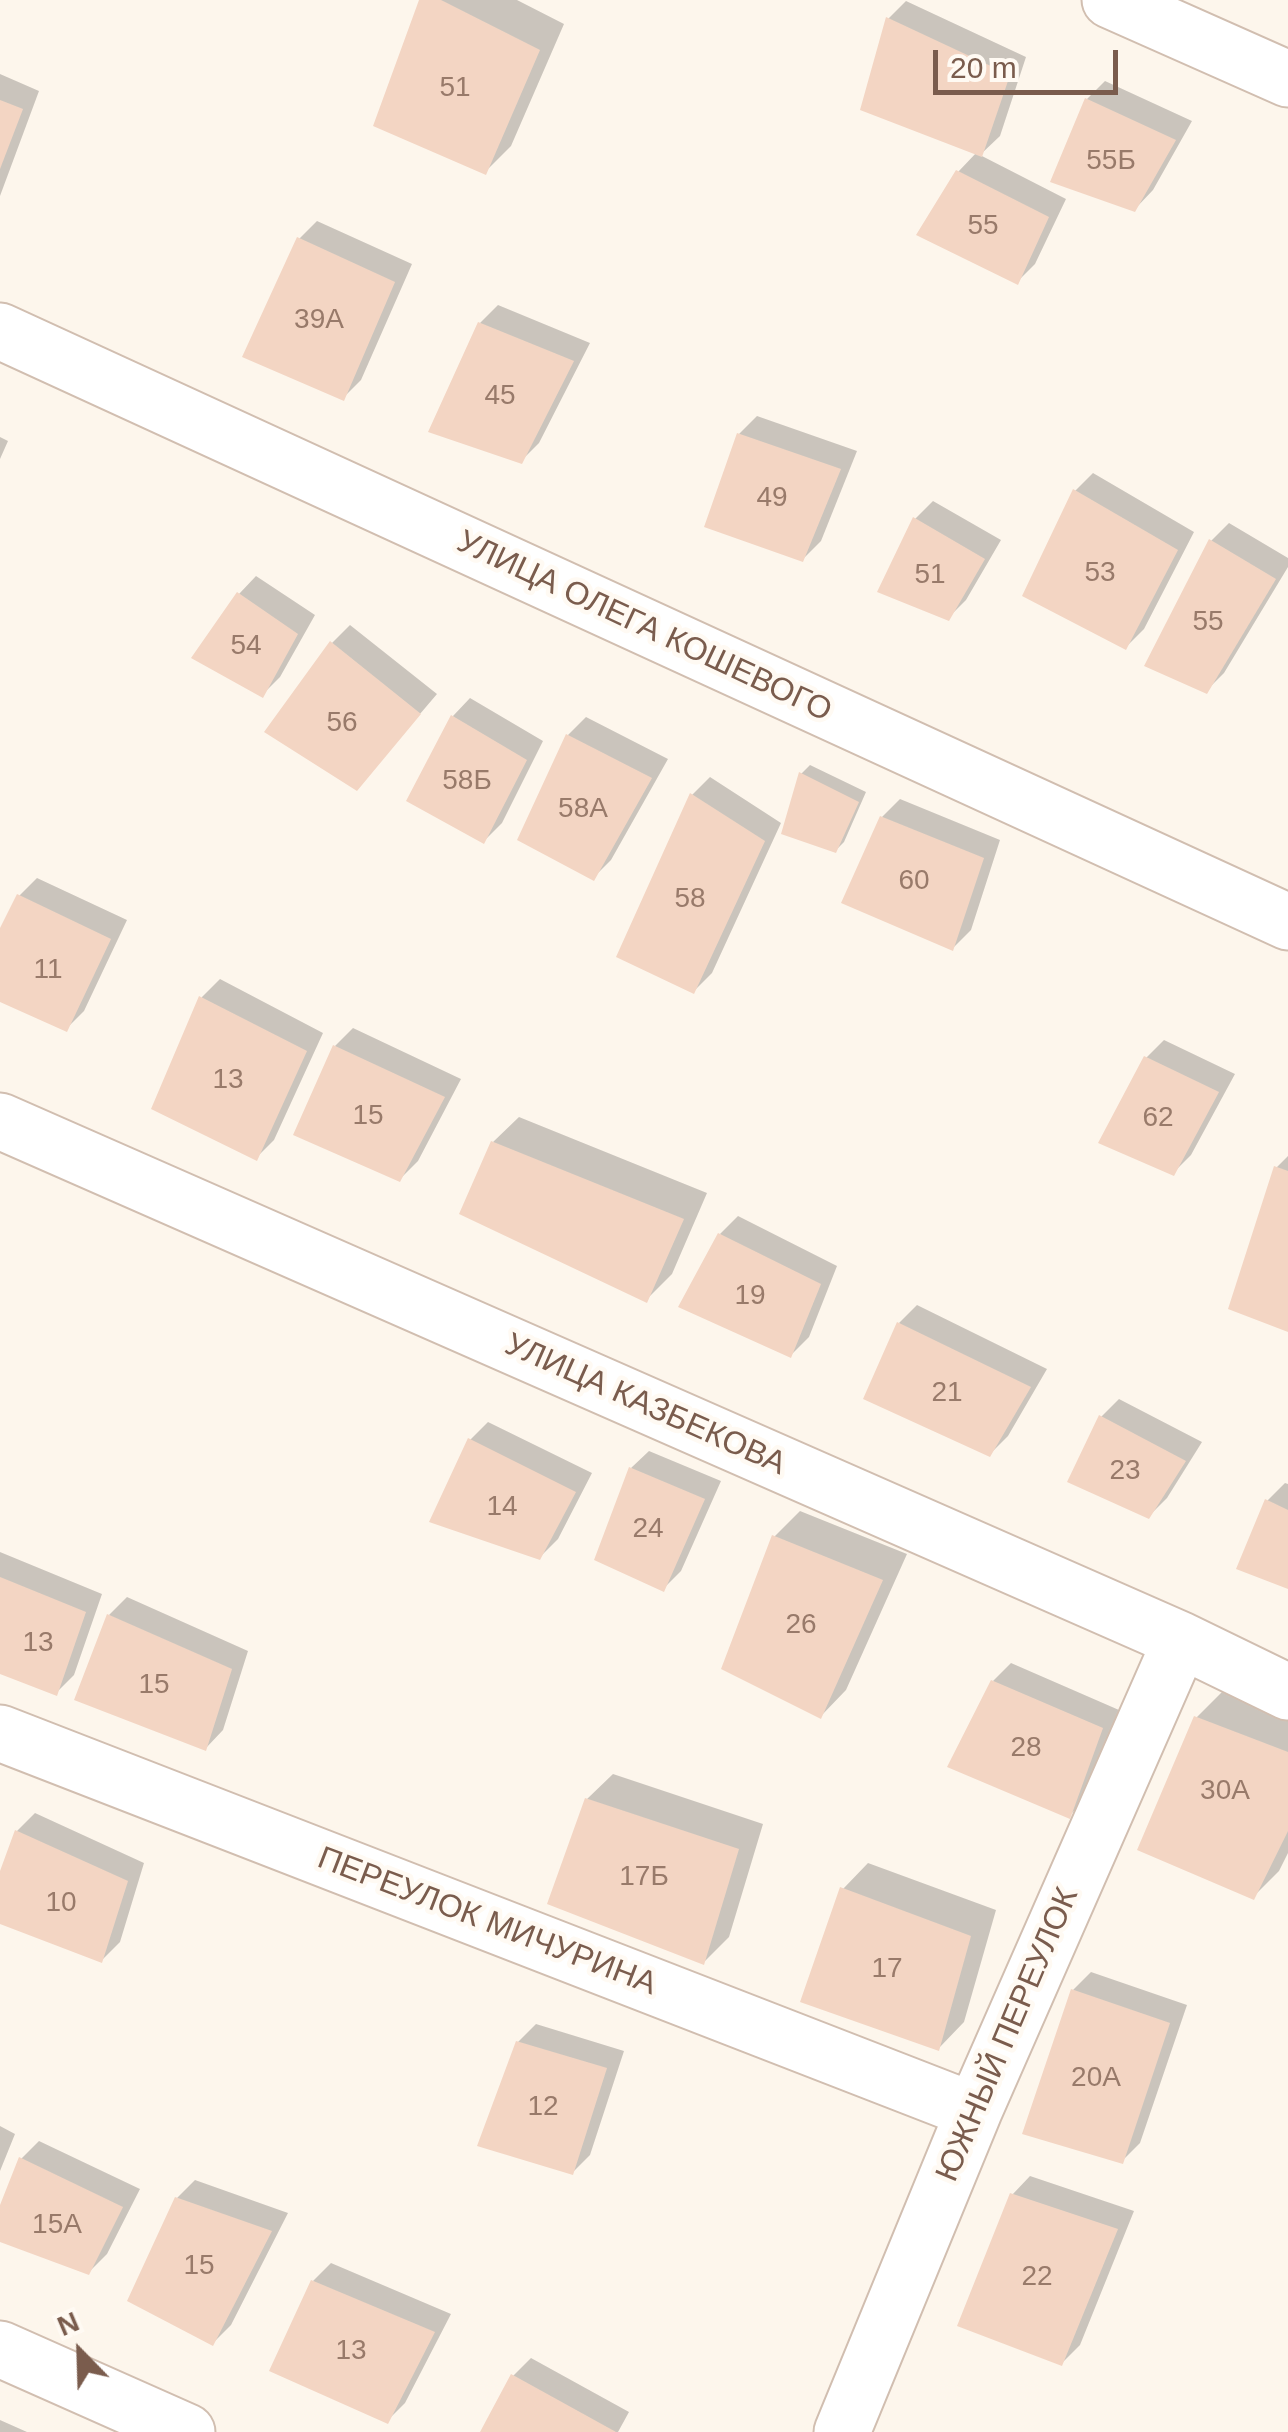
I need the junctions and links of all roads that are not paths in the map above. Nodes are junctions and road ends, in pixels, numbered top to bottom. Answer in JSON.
{"nodes":[{"id":1,"x":1110,"y":0,"type":"edge"},
{"id":2,"x":1288,"y":79,"type":"edge"},
{"id":3,"x":0,"y":331,"type":"edge"},
{"id":4,"x":1288,"y":922,"type":"edge"},
{"id":5,"x":0,"y":1121,"type":"edge"},
{"id":6,"x":1181,"y":1640,"type":"junction"},
{"id":7,"x":1288,"y":1692,"type":"edge"},
{"id":8,"x":0,"y":1732,"type":"edge"},
{"id":9,"x":974,"y":2111,"type":"junction"},
{"id":10,"x":0,"y":2349,"type":"edge"},
{"id":11,"x":188,"y":2432,"type":"edge"},
{"id":12,"x":842,"y":2432,"type":"edge"}],
"edges":[{"from":1,"to":2,"type":"street"},
{"from":3,"to":4,"type":"street","name":"УЛИЦА ОЛЕГА КОШЕВОГО"},
{"from":5,"to":6,"type":"street","name":"УЛИЦА КАЗБЕКОВА"},
{"from":6,"to":7,"type":"street","name":"УЛИЦА КАЗБЕКОВА"},
{"from":6,"to":9,"type":"street","name":"ЮЖНЫЙ ПЕРЕУЛОК"},
{"from":8,"to":9,"type":"street","name":"ПЕРЕУЛОК МИЧУРИНА"},
{"from":9,"to":12,"type":"street","name":"ЮЖНЫЙ ПЕРЕУЛОК"},
{"from":10,"to":11,"type":"street"}]}
